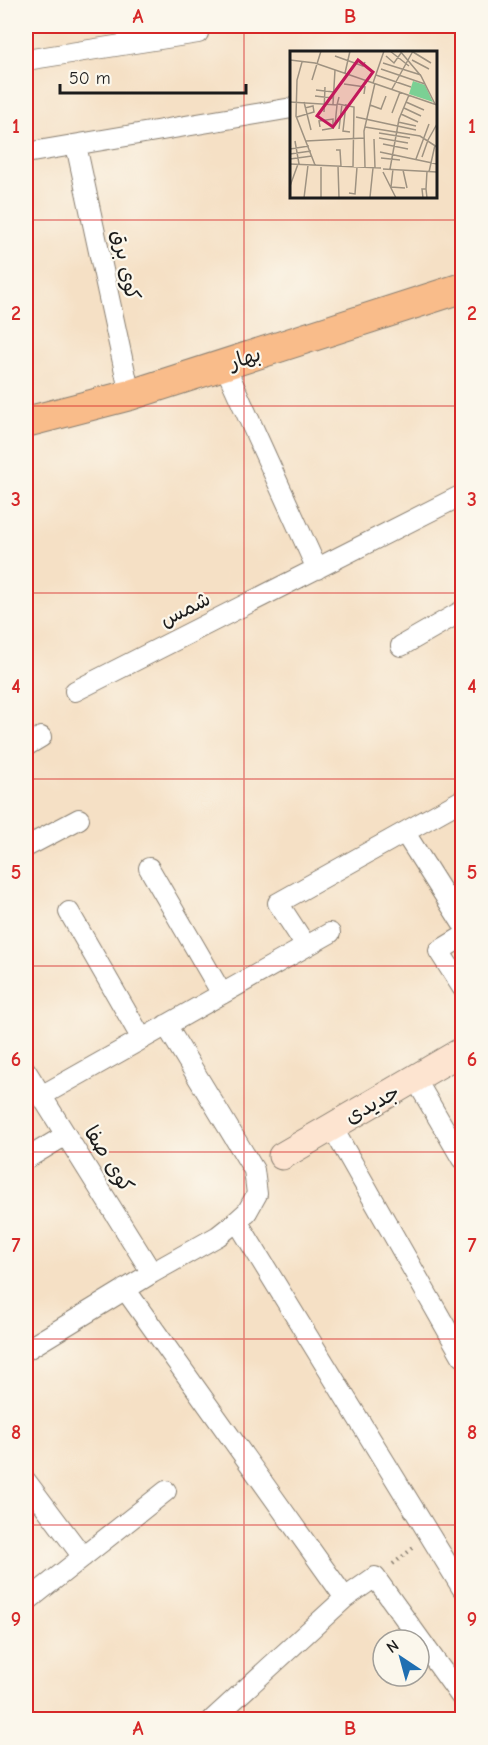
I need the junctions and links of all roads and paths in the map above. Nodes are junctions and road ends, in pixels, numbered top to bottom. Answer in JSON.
{"nodes":[{"id":1,"x":196,"y":26,"type":"edge"},
{"id":2,"x":26,"y":60,"type":"edge"},
{"id":3,"x":290,"y":108,"type":"edge"},
{"id":4,"x":76,"y":145,"type":"junction"},
{"id":5,"x":26,"y":153,"type":"edge"},
{"id":6,"x":462,"y":288,"type":"edge"},
{"id":7,"x":224,"y":364,"type":"junction"},
{"id":8,"x":130,"y":394,"type":"junction"},
{"id":9,"x":26,"y":422,"type":"edge"},
{"id":10,"x":462,"y":495,"type":"edge"},
{"id":11,"x":316,"y":569,"type":"junction"},
{"id":12,"x":462,"y":611,"type":"edge"},
{"id":13,"x":401,"y":646,"type":"dead end"},
{"id":14,"x":75,"y":691,"type":"dead end"},
{"id":15,"x":462,"y":800,"type":"edge"},
{"id":16,"x":79,"y":819,"type":"dead end"},
{"id":17,"x":405,"y":832,"type":"junction"},
{"id":18,"x":26,"y":847,"type":"edge"},
{"id":19,"x":149,"y":868,"type":"dead end"},
{"id":20,"x":69,"y":912,"type":"dead end"},
{"id":21,"x":462,"y":923,"type":"edge"},
{"id":22,"x":330,"y":933,"type":"dead end"},
{"id":23,"x":462,"y":937,"type":"edge"},
{"id":24,"x":306,"y":946,"type":"junction"},
{"id":25,"x":462,"y":987,"type":"edge"},
{"id":26,"x":222,"y":994,"type":"junction"},
{"id":27,"x":166,"y":1025,"type":"junction"},
{"id":28,"x":142,"y":1039,"type":"junction"},
{"id":29,"x":462,"y":1052,"type":"edge"},
{"id":30,"x":26,"y":1071,"type":"edge"},
{"id":31,"x":416,"y":1080,"type":"junction"},
{"id":32,"x":41,"y":1096,"type":"junction"},
{"id":33,"x":332,"y":1127,"type":"junction"},
{"id":34,"x":66,"y":1135,"type":"junction"},
{"id":35,"x":282,"y":1156,"type":"joint"},
{"id":36,"x":462,"y":1158,"type":"edge"},
{"id":37,"x":26,"y":1159,"type":"edge"},
{"id":38,"x":254,"y":1170,"type":"junction"},
{"id":39,"x":237,"y":1221,"type":"junction"},
{"id":40,"x":152,"y":1273,"type":"junction"},
{"id":41,"x":125,"y":1289,"type":"junction"},
{"id":42,"x":26,"y":1350,"type":"edge"},
{"id":43,"x":462,"y":1356,"type":"edge"},
{"id":44,"x":26,"y":1482,"type":"edge"},
{"id":45,"x":166,"y":1491,"type":"dead end"},
{"id":46,"x":430,"y":1535,"type":"junction"},
{"id":47,"x":83,"y":1557,"type":"junction"},
{"id":48,"x":375,"y":1577,"type":"junction"},
{"id":49,"x":462,"y":1587,"type":"edge"},
{"id":50,"x":345,"y":1598,"type":"junction"},
{"id":51,"x":26,"y":1602,"type":"edge"},
{"id":52,"x":462,"y":1698,"type":"edge"},
{"id":53,"x":212,"y":1719,"type":"edge"}],
"edges":[{"from":1,"to":2,"type":"street"},
{"from":3,"to":4,"type":"street"},
{"from":4,"to":5,"type":"street"},
{"from":4,"to":8,"type":"street","name":"کوی برق"},
{"from":6,"to":7,"type":"main road","name":"بهار"},
{"from":7,"to":8,"type":"main road","name":"بهار"},
{"from":7,"to":11,"type":"street"},
{"from":8,"to":9,"type":"main road","name":"بهار"},
{"from":10,"to":11,"type":"street","name":"شمس"},
{"from":11,"to":14,"type":"street","name":"شمس"},
{"from":12,"to":13,"type":"street"},
{"from":15,"to":17,"type":"street"},
{"from":16,"to":18,"type":"street"},
{"from":17,"to":21,"type":"street"},
{"from":17,"to":24,"type":"street"},
{"from":19,"to":26,"type":"street"},
{"from":20,"to":28,"type":"street"},
{"from":22,"to":24,"type":"street"},
{"from":23,"to":25,"type":"street"},
{"from":24,"to":26,"type":"street"},
{"from":26,"to":27,"type":"street"},
{"from":27,"to":28,"type":"street"},
{"from":27,"to":38,"type":"street"},
{"from":28,"to":32,"type":"street"},
{"from":29,"to":31,"type":"street","name":"جدیدی"},
{"from":30,"to":32,"type":"street","name":"کوی صفا"},
{"from":31,"to":33,"type":"street","name":"جدیدی"},
{"from":31,"to":36,"type":"street"},
{"from":32,"to":34,"type":"street","name":"کوی صفا"},
{"from":33,"to":35,"type":"street","name":"جدیدی"},
{"from":33,"to":43,"type":"street"},
{"from":34,"to":37,"type":"street"},
{"from":34,"to":40,"type":"street","name":"کوی صفا"},
{"from":35,"to":38,"type":"street"},
{"from":38,"to":39,"type":"street"},
{"from":39,"to":40,"type":"street"},
{"from":39,"to":46,"type":"street"},
{"from":40,"to":41,"type":"street"},
{"from":41,"to":42,"type":"street"},
{"from":41,"to":50,"type":"street"},
{"from":44,"to":47,"type":"street"},
{"from":45,"to":47,"type":"street"},
{"from":46,"to":48,"type":"path"},
{"from":46,"to":49,"type":"street"},
{"from":47,"to":51,"type":"street"},
{"from":48,"to":50,"type":"street"},
{"from":48,"to":52,"type":"street"},
{"from":50,"to":53,"type":"street"}]}
